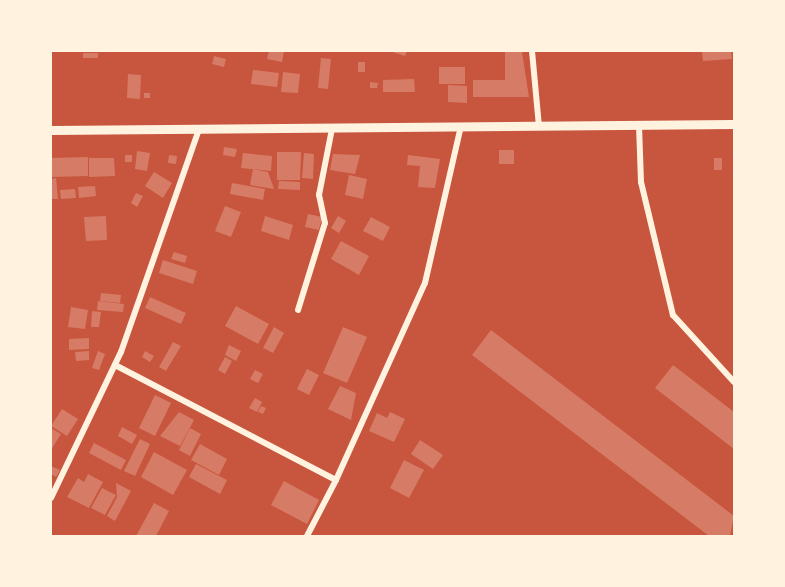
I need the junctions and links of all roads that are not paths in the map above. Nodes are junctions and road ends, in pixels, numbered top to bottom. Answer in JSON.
{"nodes":[{"id":1,"x":531,"y":51,"type":"edge"},
{"id":2,"x":734,"y":124,"type":"edge"},
{"id":3,"x":639,"y":125,"type":"junction"},
{"id":4,"x":461,"y":126,"type":"junction"},
{"id":5,"x":539,"y":127,"type":"junction"},
{"id":6,"x":199,"y":129,"type":"junction"},
{"id":7,"x":332,"y":129,"type":"junction"},
{"id":8,"x":51,"y":130,"type":"edge"},
{"id":9,"x":298,"y":310,"type":"dead end"},
{"id":10,"x":115,"y":364,"type":"junction"},
{"id":11,"x":734,"y":382,"type":"edge"},
{"id":12,"x":336,"y":480,"type":"junction"},
{"id":13,"x":51,"y":498,"type":"edge"},
{"id":14,"x":307,"y":536,"type":"edge"}],
"edges":[{"from":1,"to":5,"type":"street"},
{"from":2,"to":3,"type":"main road"},
{"from":3,"to":5,"type":"main road"},
{"from":3,"to":11,"type":"street"},
{"from":4,"to":5,"type":"main road"},
{"from":4,"to":7,"type":"main road"},
{"from":4,"to":12,"type":"street"},
{"from":6,"to":7,"type":"main road"},
{"from":6,"to":8,"type":"main road"},
{"from":6,"to":10,"type":"street"},
{"from":7,"to":9,"type":"street"},
{"from":10,"to":12,"type":"street"},
{"from":10,"to":13,"type":"street"},
{"from":12,"to":14,"type":"street"}]}
